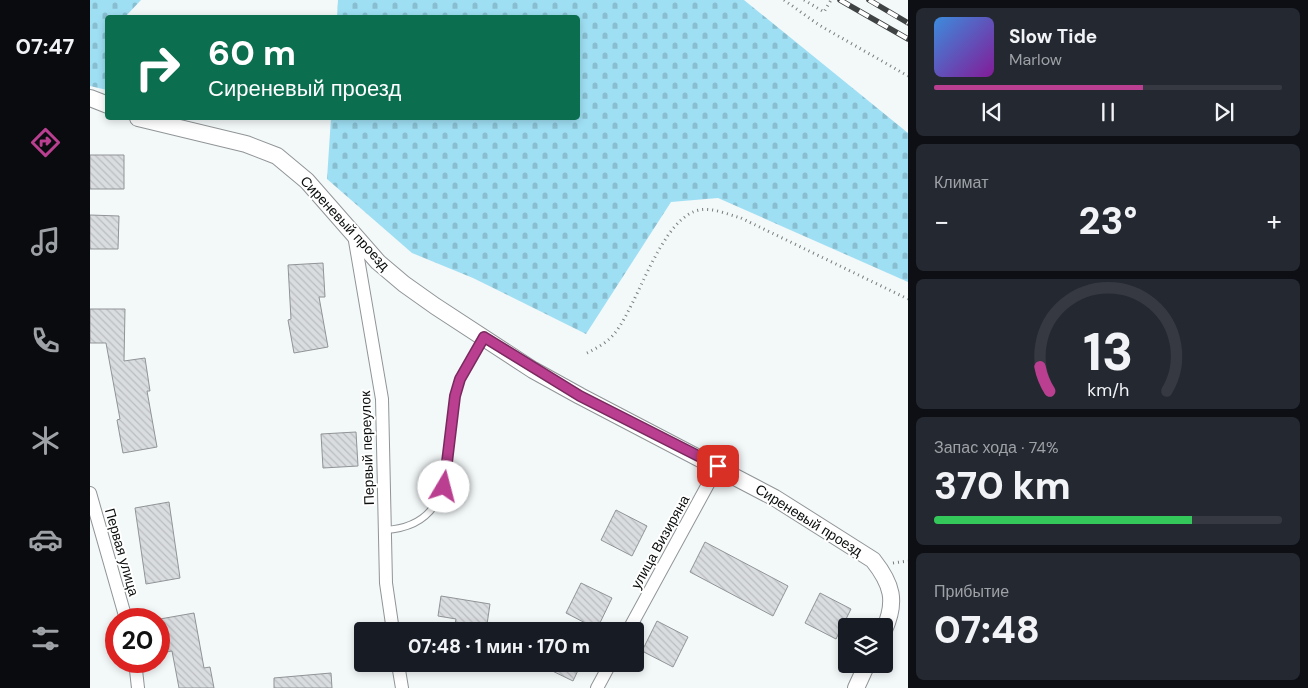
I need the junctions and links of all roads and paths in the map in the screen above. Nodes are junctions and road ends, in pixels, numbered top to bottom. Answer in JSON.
{"nodes":[{"id":1,"x":784,"y":0,"type":"edge"},
{"id":2,"x":804,"y":0,"type":"edge"},
{"id":3,"x":831,"y":0,"type":"edge"},
{"id":4,"x":908,"y":76,"type":"edge"},
{"id":5,"x":90,"y":98,"type":"edge"},
{"id":6,"x":105,"y":104,"type":"edge"},
{"id":7,"x":146,"y":120,"type":"edge"},
{"id":8,"x":354,"y":235,"type":"junction"},
{"id":9,"x":908,"y":299,"type":"edge"},
{"id":10,"x":484,"y":337,"type":"junction"},
{"id":11,"x":587,"y":353,"type":"dead end"},
{"id":12,"x":718,"y":466,"type":"junction"},
{"id":13,"x":90,"y":493,"type":"edge"},
{"id":14,"x":385,"y":530,"type":"junction"},
{"id":15,"x":123,"y":608,"type":"edge"},
{"id":16,"x":889,"y":618,"type":"edge"},
{"id":17,"x":392,"y":622,"type":"edge"},
{"id":18,"x":633,"y":622,"type":"edge"},
{"id":19,"x":399,"y":672,"type":"edge"},
{"id":20,"x":606,"y":672,"type":"edge"},
{"id":21,"x":136,"y":673,"type":"edge"},
{"id":22,"x":863,"y":673,"type":"edge"},
{"id":23,"x":138,"y":688,"type":"edge"},
{"id":24,"x":402,"y":688,"type":"edge"},
{"id":25,"x":597,"y":688,"type":"edge"},
{"id":26,"x":856,"y":688,"type":"edge"}],
"edges":[{"from":1,"to":4,"type":"path"},
{"from":2,"to":3,"type":"path"},
{"from":5,"to":6,"type":"street"},
{"from":7,"to":8,"type":"street","name":"Сиреневый проезд"},
{"from":8,"to":10,"type":"street","name":"Сиреневый проезд"},
{"from":8,"to":14,"type":"street","name":"Первый переулок"},
{"from":9,"to":11,"type":"path"},
{"from":10,"to":12,"type":"street","name":"Сиреневый проезд"},
{"from":10,"to":14,"type":"lane"},
{"from":12,"to":16,"type":"street","name":"Сиреневый проезд"},
{"from":12,"to":18,"type":"street","name":"улица Визиряна"},
{"from":13,"to":15,"type":"street","name":"Первая улица"},
{"from":14,"to":17,"type":"street","name":"Первый переулок"},
{"from":19,"to":24,"type":"street"},
{"from":20,"to":25,"type":"street"},
{"from":21,"to":23,"type":"street"},
{"from":22,"to":26,"type":"street"}]}
